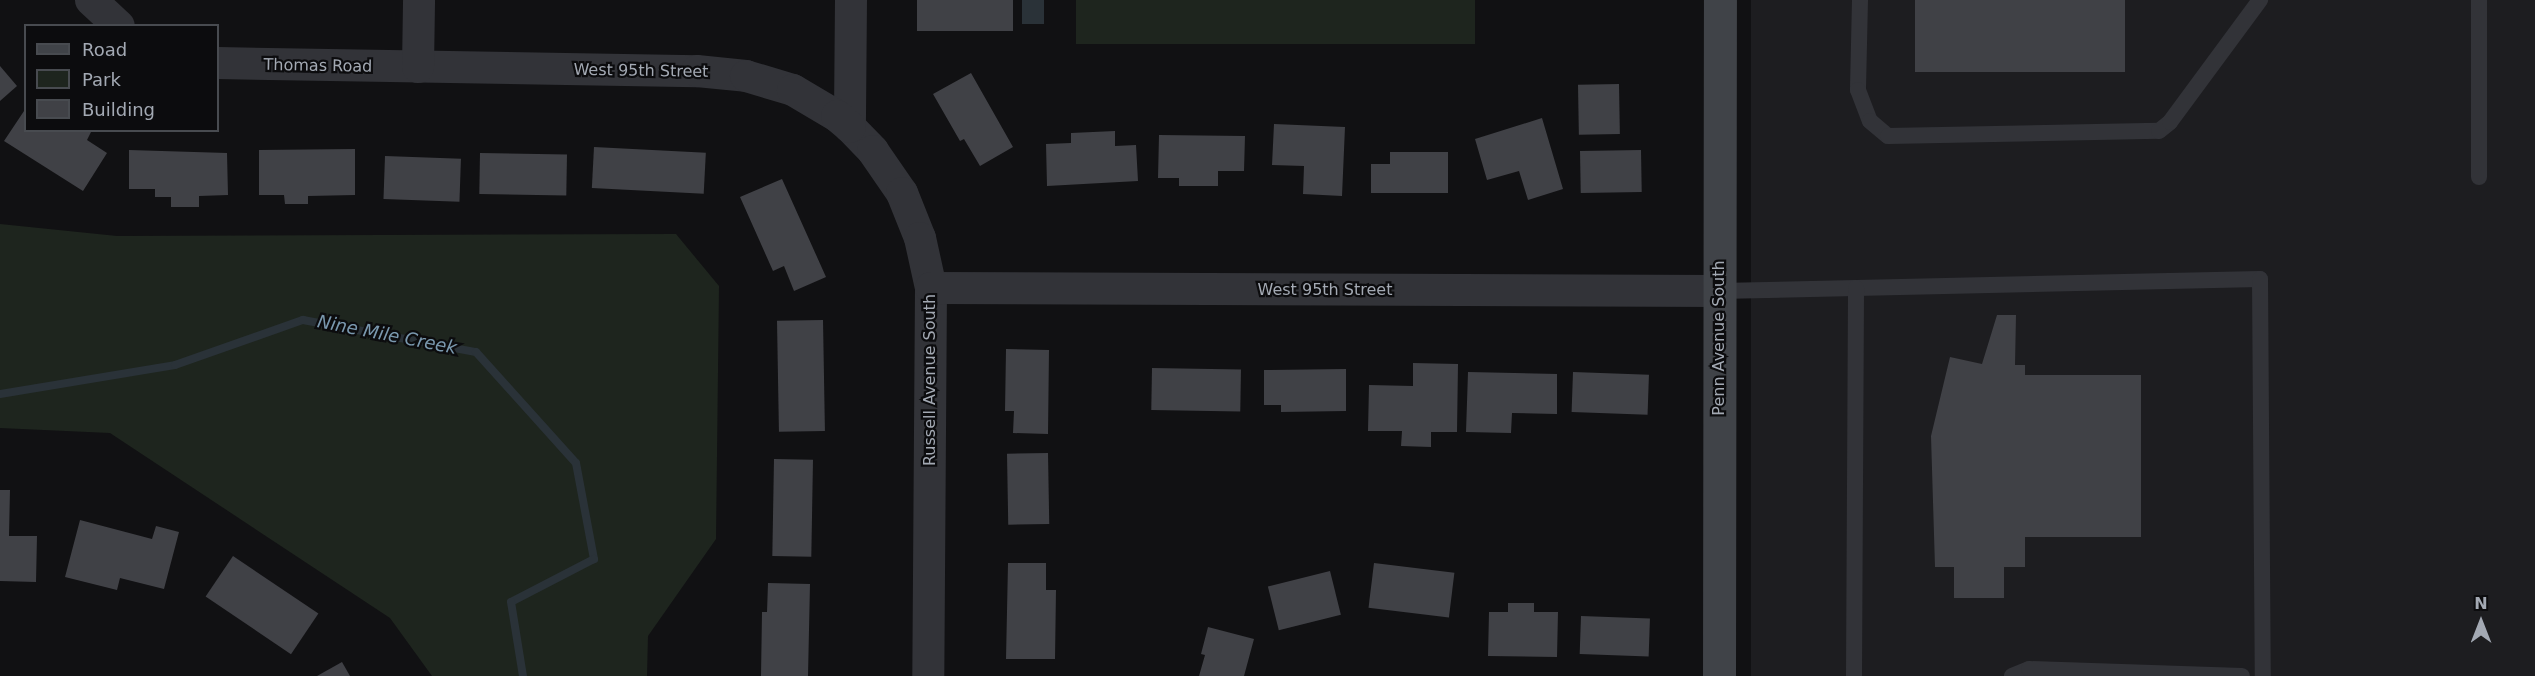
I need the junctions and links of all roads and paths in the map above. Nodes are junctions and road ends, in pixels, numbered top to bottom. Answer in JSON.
{"nodes":[{"id":1,"x":91,"y":0,"type":"edge"},
{"id":2,"x":419,"y":0,"type":"edge"},
{"id":3,"x":850,"y":0,"type":"edge"},
{"id":4,"x":1720,"y":0,"type":"edge"},
{"id":5,"x":1860,"y":0,"type":"edge"},
{"id":6,"x":2260,"y":0,"type":"edge"},
{"id":7,"x":2479,"y":0,"type":"edge"},
{"id":8,"x":117,"y":24,"type":"edge"},
{"id":9,"x":219,"y":63,"type":"edge"},
{"id":10,"x":418,"y":67,"type":"junction"},
{"id":11,"x":850,"y":127,"type":"junction"},
{"id":12,"x":2478,"y":177,"type":"dead end"},
{"id":13,"x":931,"y":288,"type":"junction"},
{"id":14,"x":1856,"y":288,"type":"junction"},
{"id":15,"x":1719,"y":291,"type":"junction"},
{"id":16,"x":928,"y":676,"type":"edge"},
{"id":17,"x":1719,"y":676,"type":"edge"},
{"id":18,"x":1854,"y":676,"type":"edge"},
{"id":19,"x":2012,"y":676,"type":"edge"},
{"id":20,"x":2242,"y":676,"type":"edge"},
{"id":21,"x":2263,"y":676,"type":"edge"}],
"edges":[{"from":1,"to":8,"type":"street"},
{"from":2,"to":10,"type":"street"},
{"from":3,"to":11,"type":"street"},
{"from":4,"to":15,"type":"main road","name":"Penn Avenue South"},
{"from":5,"to":6,"type":"lane"},
{"from":7,"to":12,"type":"lane"},
{"from":9,"to":10,"type":"street","name":"Thomas Road"},
{"from":10,"to":11,"type":"street","name":"West 95th Street"},
{"from":11,"to":13,"type":"street","name":"Russell Avenue South"},
{"from":13,"to":15,"type":"street","name":"West 95th Street"},
{"from":13,"to":16,"type":"street","name":"Russell Avenue South"},
{"from":14,"to":15,"type":"lane"},
{"from":14,"to":18,"type":"lane"},
{"from":14,"to":21,"type":"lane"},
{"from":15,"to":17,"type":"main road","name":"Penn Avenue South"},
{"from":19,"to":20,"type":"lane"}]}
